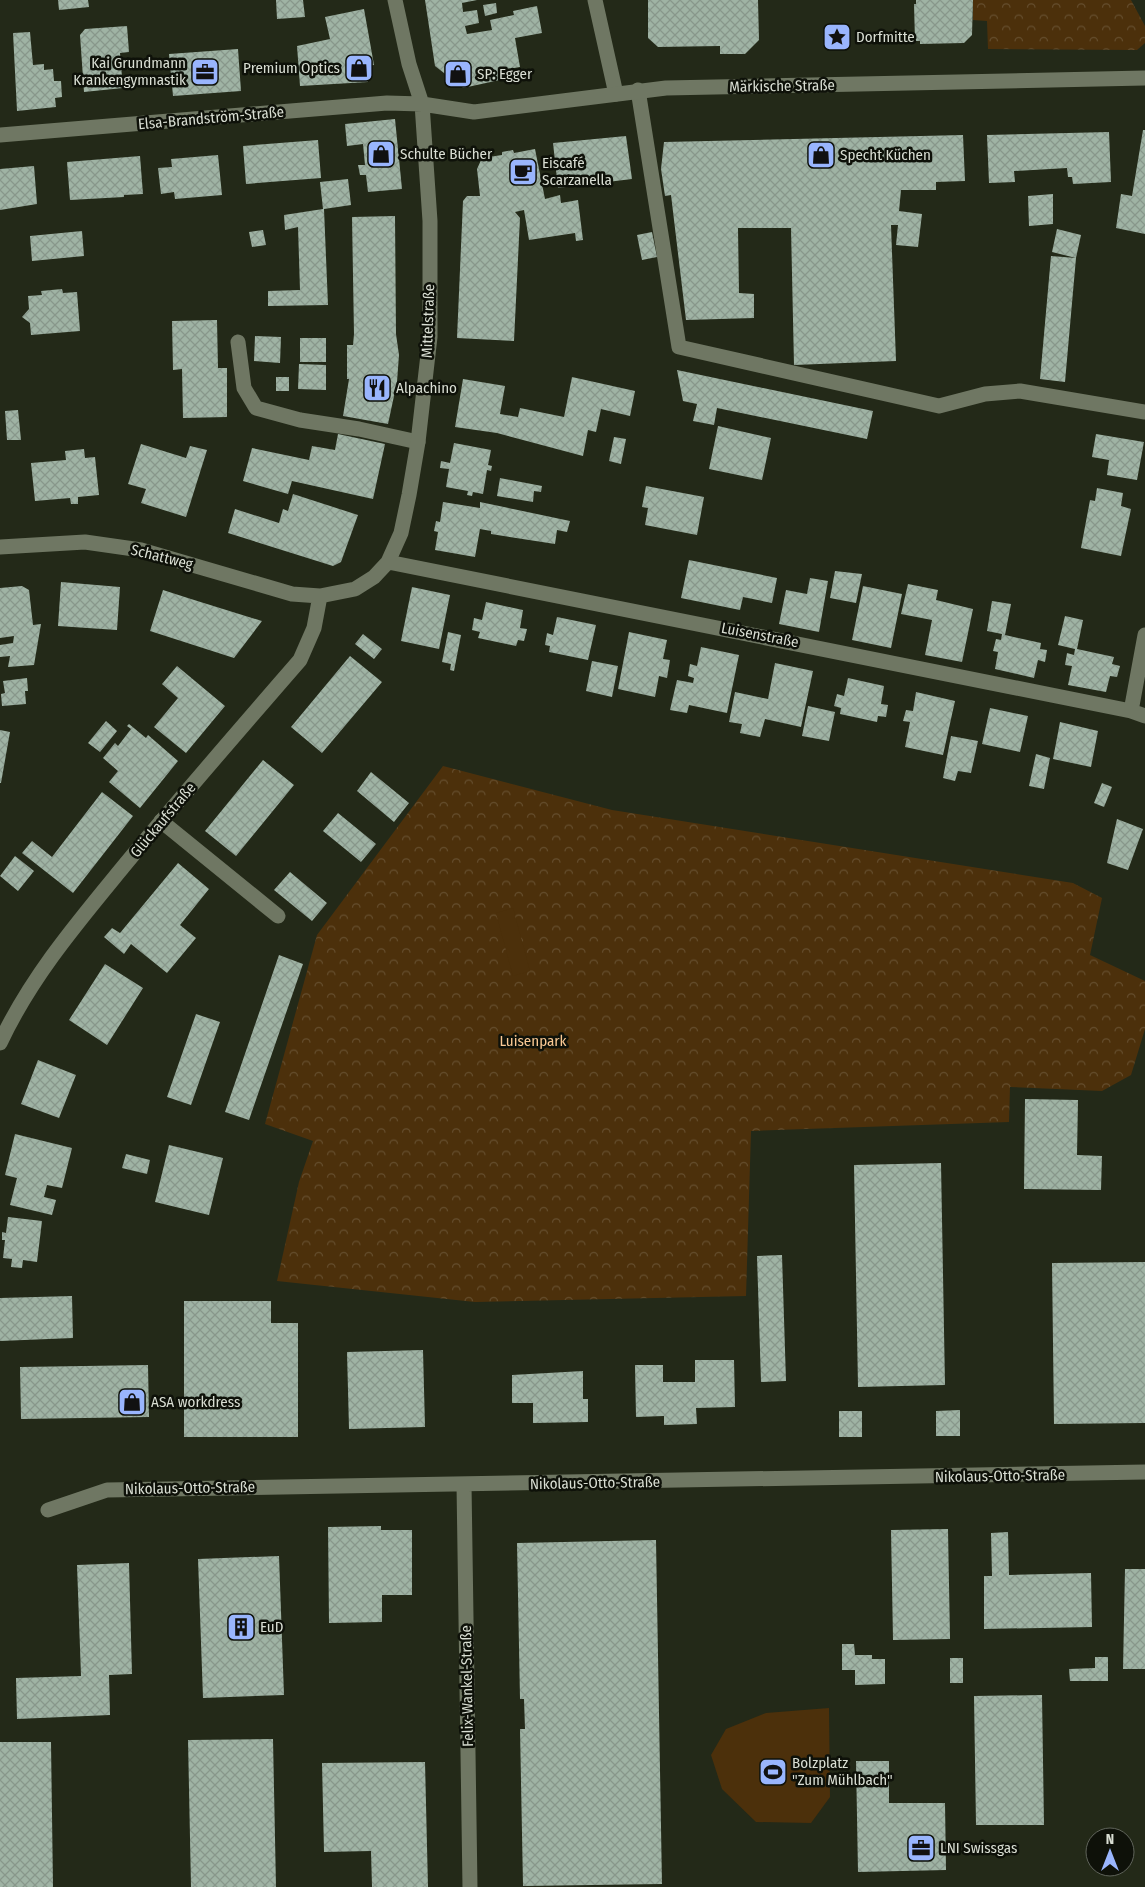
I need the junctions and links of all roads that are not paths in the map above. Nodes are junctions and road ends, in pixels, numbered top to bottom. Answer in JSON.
{"nodes":[{"id":1,"x":395,"y":0,"type":"edge"},
{"id":2,"x":594,"y":0,"type":"edge"},
{"id":3,"x":1145,"y":78,"type":"edge"},
{"id":4,"x":638,"y":90,"type":"junction"},
{"id":5,"x":616,"y":94,"type":"junction"},
{"id":6,"x":422,"y":104,"type":"junction"},
{"id":7,"x":0,"y":135,"type":"edge"},
{"id":8,"x":238,"y":342,"type":"dead end"},
{"id":9,"x":1145,"y":412,"type":"edge"},
{"id":10,"x":418,"y":442,"type":"junction"},
{"id":11,"x":0,"y":547,"type":"edge"},
{"id":12,"x":388,"y":562,"type":"junction"},
{"id":13,"x":320,"y":596,"type":"junction"},
{"id":14,"x":1145,"y":635,"type":"edge"},
{"id":15,"x":1138,"y":714,"type":"edge"},
{"id":16,"x":161,"y":821,"type":"junction"},
{"id":17,"x":278,"y":916,"type":"dead end"},
{"id":18,"x":0,"y":1043,"type":"edge"},
{"id":19,"x":1145,"y":1472,"type":"edge"},
{"id":20,"x":464,"y":1484,"type":"junction"},
{"id":21,"x":48,"y":1510,"type":"dead end"},
{"id":22,"x":470,"y":1887,"type":"edge"}],
"edges":[{"from":1,"to":6,"type":"street","name":"Mittelstraße"},
{"from":2,"to":5,"type":"street"},
{"from":3,"to":4,"type":"street","name":"Märkische Straße"},
{"from":4,"to":5,"type":"street","name":"Märkische Straße"},
{"from":4,"to":9,"type":"street"},
{"from":5,"to":6,"type":"street","name":"Märkische Straße"},
{"from":6,"to":7,"type":"street","name":"Elsa-Brandström-Straße"},
{"from":6,"to":10,"type":"street","name":"Mittelstraße"},
{"from":8,"to":10,"type":"street"},
{"from":10,"to":12,"type":"street","name":"Mittelstraße"},
{"from":11,"to":13,"type":"street","name":"Schattweg"},
{"from":12,"to":13,"type":"street","name":"Mittelstraße"},
{"from":12,"to":15,"type":"street","name":"Luisenstraße"},
{"from":13,"to":16,"type":"street","name":"Glückaufstraße"},
{"from":14,"to":15,"type":"street","name":"Luisenstraße"},
{"from":16,"to":17,"type":"street"},
{"from":16,"to":18,"type":"street","name":"Glückaufstraße"},
{"from":19,"to":20,"type":"street","name":"Nikolaus-Otto-Straße"},
{"from":20,"to":21,"type":"street","name":"Nikolaus-Otto-Straße"},
{"from":20,"to":22,"type":"street","name":"Felix-Wankel-Straße"}]}
